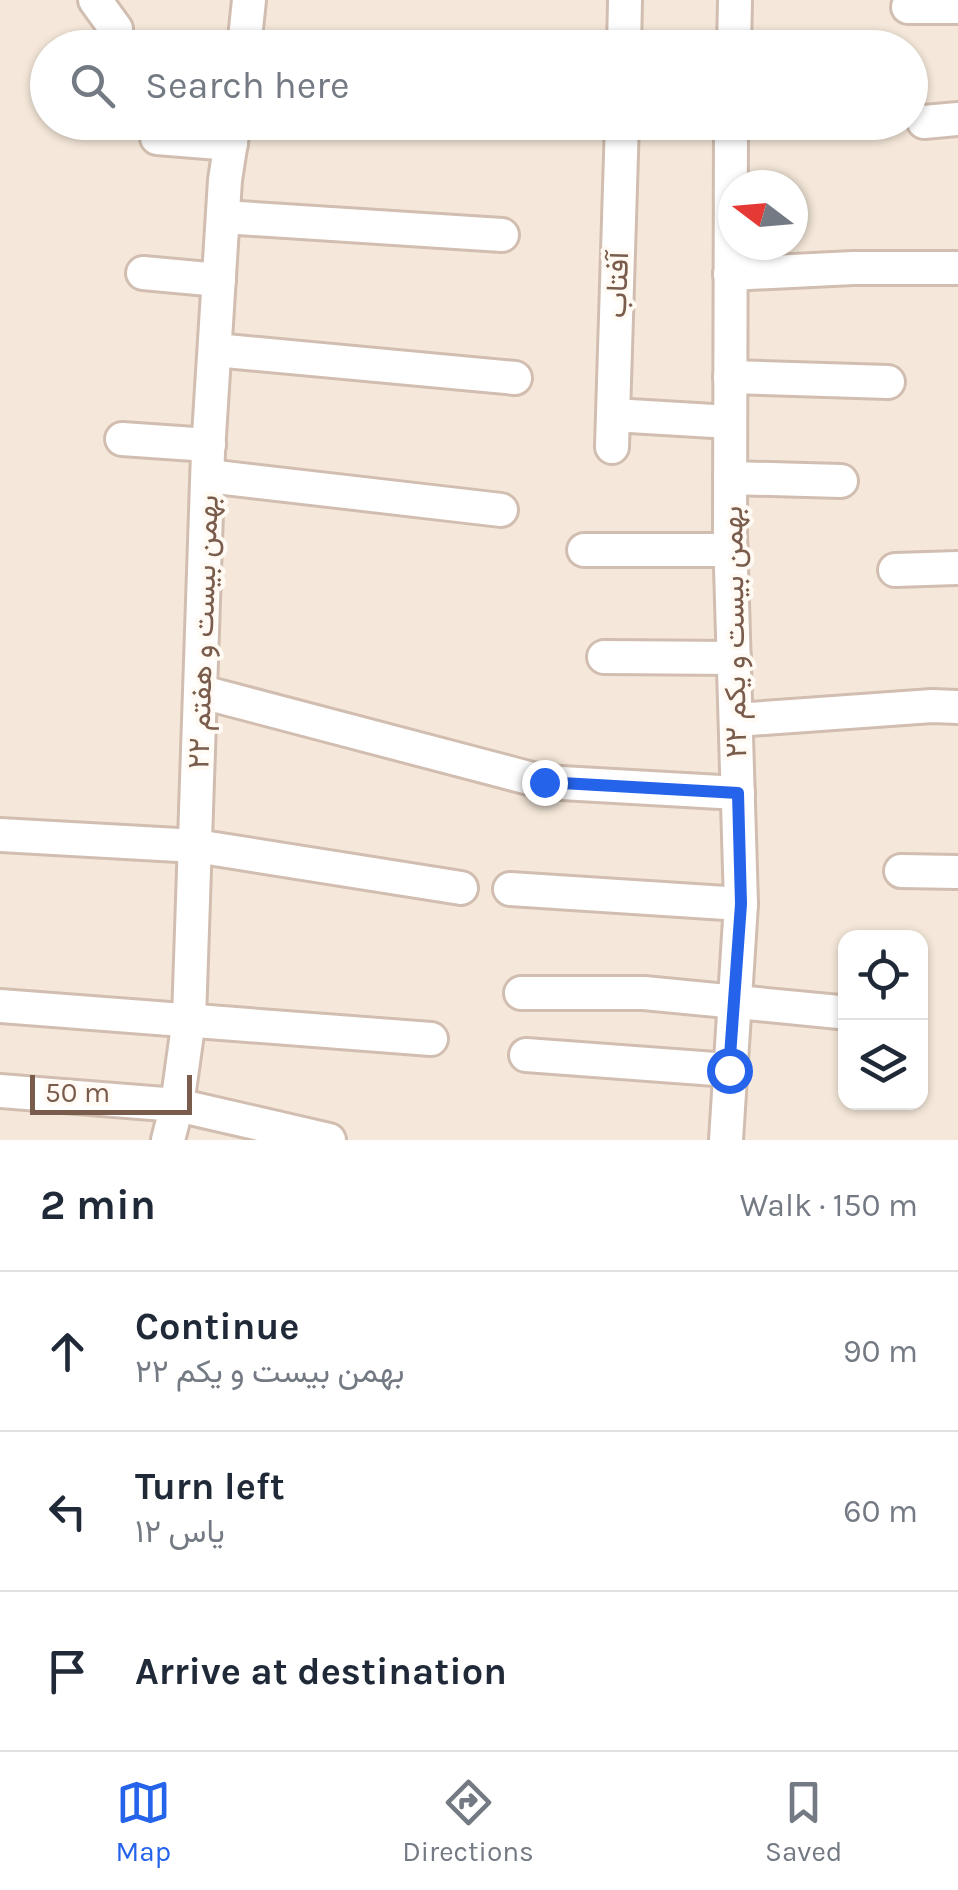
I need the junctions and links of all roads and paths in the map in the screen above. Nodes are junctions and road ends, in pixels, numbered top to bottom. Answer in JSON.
{"nodes":[{"id":1,"x":95,"y":0,"type":"edge"},
{"id":2,"x":250,"y":0,"type":"edge"},
{"id":3,"x":625,"y":0,"type":"edge"},
{"id":4,"x":736,"y":0,"type":"edge"},
{"id":5,"x":958,"y":6,"type":"edge"},
{"id":6,"x":908,"y":7,"type":"dead end"},
{"id":7,"x":116,"y":29,"type":"dead end"},
{"id":8,"x":246,"y":30,"type":"edge"},
{"id":9,"x":624,"y":30,"type":"edge"},
{"id":10,"x":735,"y":30,"type":"edge"},
{"id":11,"x":958,"y":119,"type":"edge"},
{"id":12,"x":928,"y":122,"type":"edge"},
{"id":13,"x":231,"y":140,"type":"edge"},
{"id":14,"x":621,"y":140,"type":"edge"},
{"id":15,"x":732,"y":140,"type":"edge"},
{"id":16,"x":223,"y":217,"type":"junction"},
{"id":17,"x":502,"y":235,"type":"dead end"},
{"id":18,"x":958,"y":268,"type":"edge"},
{"id":19,"x":144,"y":273,"type":"dead end"},
{"id":20,"x":730,"y":274,"type":"junction"},
{"id":21,"x":219,"y":280,"type":"junction"},
{"id":22,"x":215,"y":350,"type":"junction"},
{"id":23,"x":730,"y":377,"type":"junction"},
{"id":24,"x":515,"y":378,"type":"dead end"},
{"id":25,"x":888,"y":382,"type":"dead end"},
{"id":26,"x":730,"y":422,"type":"junction"},
{"id":27,"x":122,"y":439,"type":"dead end"},
{"id":28,"x":208,"y":461,"type":"junction"},
{"id":29,"x":730,"y":478,"type":"junction"},
{"id":30,"x":841,"y":481,"type":"dead end"},
{"id":31,"x":501,"y":510,"type":"dead end"},
{"id":32,"x":584,"y":550,"type":"dead end"},
{"id":33,"x":731,"y":550,"type":"junction"},
{"id":34,"x":958,"y":568,"type":"edge"},
{"id":35,"x":896,"y":570,"type":"dead end"},
{"id":36,"x":604,"y":657,"type":"dead end"},
{"id":37,"x":734,"y":658,"type":"junction"},
{"id":38,"x":202,"y":692,"type":"junction"},
{"id":39,"x":945,"y":707,"type":"edge"},
{"id":40,"x":736,"y":720,"type":"junction"},
{"id":41,"x":738,"y":793,"type":"junction"},
{"id":42,"x":0,"y":835,"type":"edge"},
{"id":43,"x":196,"y":846,"type":"junction"},
{"id":44,"x":901,"y":872,"type":"dead end"},
{"id":45,"x":958,"y":872,"type":"edge"},
{"id":46,"x":461,"y":888,"type":"dead end"},
{"id":47,"x":510,"y":889,"type":"dead end"},
{"id":48,"x":741,"y":904,"type":"junction"},
{"id":49,"x":520,"y":993,"type":"dead end"},
{"id":50,"x":734,"y":1004,"type":"junction"},
{"id":51,"x":0,"y":1006,"type":"edge"},
{"id":52,"x":838,"y":1012,"type":"edge"},
{"id":53,"x":189,"y":1019,"type":"junction"},
{"id":54,"x":431,"y":1040,"type":"dead end"},
{"id":55,"x":526,"y":1055,"type":"dead end"},
{"id":56,"x":729,"y":1070,"type":"junction"},
{"id":57,"x":0,"y":1091,"type":"edge"},
{"id":58,"x":177,"y":1104,"type":"junction"},
{"id":59,"x":168,"y":1140,"type":"edge"},
{"id":60,"x":329,"y":1140,"type":"edge"},
{"id":61,"x":726,"y":1140,"type":"edge"}],
"edges":[{"from":1,"to":7,"type":"street"},
{"from":2,"to":8,"type":"street"},
{"from":3,"to":9,"type":"street"},
{"from":4,"to":10,"type":"street"},
{"from":5,"to":6,"type":"street"},
{"from":11,"to":12,"type":"street"},
{"from":13,"to":16,"type":"street","name":"۲۲ بهمن بیست و هفتم"},
{"from":14,"to":26,"type":"street","name":"آفتاب"},
{"from":15,"to":20,"type":"street","name":"۲۲ بهمن بیست و یکم"},
{"from":16,"to":17,"type":"street"},
{"from":16,"to":21,"type":"street","name":"۲۲ بهمن بیست و هفتم"},
{"from":18,"to":20,"type":"street"},
{"from":19,"to":21,"type":"street"},
{"from":20,"to":23,"type":"street","name":"۲۲ بهمن بیست و یکم"},
{"from":21,"to":22,"type":"street","name":"۲۲ بهمن بیست و هفتم"},
{"from":22,"to":24,"type":"street"},
{"from":22,"to":28,"type":"street","name":"۲۲ بهمن بیست و هفتم"},
{"from":23,"to":25,"type":"street"},
{"from":23,"to":26,"type":"street","name":"۲۲ بهمن بیست و یکم"},
{"from":26,"to":29,"type":"street","name":"۲۲ بهمن بیست و یکم"},
{"from":27,"to":28,"type":"street"},
{"from":28,"to":31,"type":"street"},
{"from":28,"to":38,"type":"street","name":"۲۲ بهمن بیست و هفتم"},
{"from":29,"to":30,"type":"street"},
{"from":29,"to":33,"type":"street","name":"۲۲ بهمن بیست و یکم"},
{"from":32,"to":33,"type":"street"},
{"from":33,"to":37,"type":"street","name":"۲۲ بهمن بیست و یکم"},
{"from":34,"to":35,"type":"street"},
{"from":36,"to":37,"type":"street"},
{"from":37,"to":40,"type":"street","name":"۲۲ بهمن بیست و یکم"},
{"from":38,"to":41,"type":"street"},
{"from":38,"to":43,"type":"street","name":"۲۲ بهمن بیست و هفتم"},
{"from":39,"to":40,"type":"street"},
{"from":40,"to":41,"type":"street","name":"۲۲ بهمن بیست و یکم"},
{"from":41,"to":48,"type":"street","name":"۲۲ بهمن بیست و یکم"},
{"from":42,"to":43,"type":"street"},
{"from":43,"to":46,"type":"street"},
{"from":43,"to":53,"type":"street","name":"۲۲ بهمن بیست و هفتم"},
{"from":44,"to":45,"type":"street"},
{"from":47,"to":48,"type":"street"},
{"from":48,"to":50,"type":"street","name":"۲۲ بهمن بیست و یکم"},
{"from":49,"to":50,"type":"street"},
{"from":50,"to":52,"type":"street"},
{"from":50,"to":56,"type":"street","name":"۲۲ بهمن بیست و یکم"},
{"from":51,"to":53,"type":"street"},
{"from":53,"to":54,"type":"street"},
{"from":53,"to":58,"type":"street","name":"۲۲ بهمن بیست و هفتم"},
{"from":55,"to":56,"type":"street"},
{"from":56,"to":61,"type":"street","name":"۲۲ بهمن بیست و یکم"},
{"from":57,"to":58,"type":"street"},
{"from":58,"to":59,"type":"street","name":"۲۲ بهمن بیست و هفتم"},
{"from":58,"to":60,"type":"street"}]}
